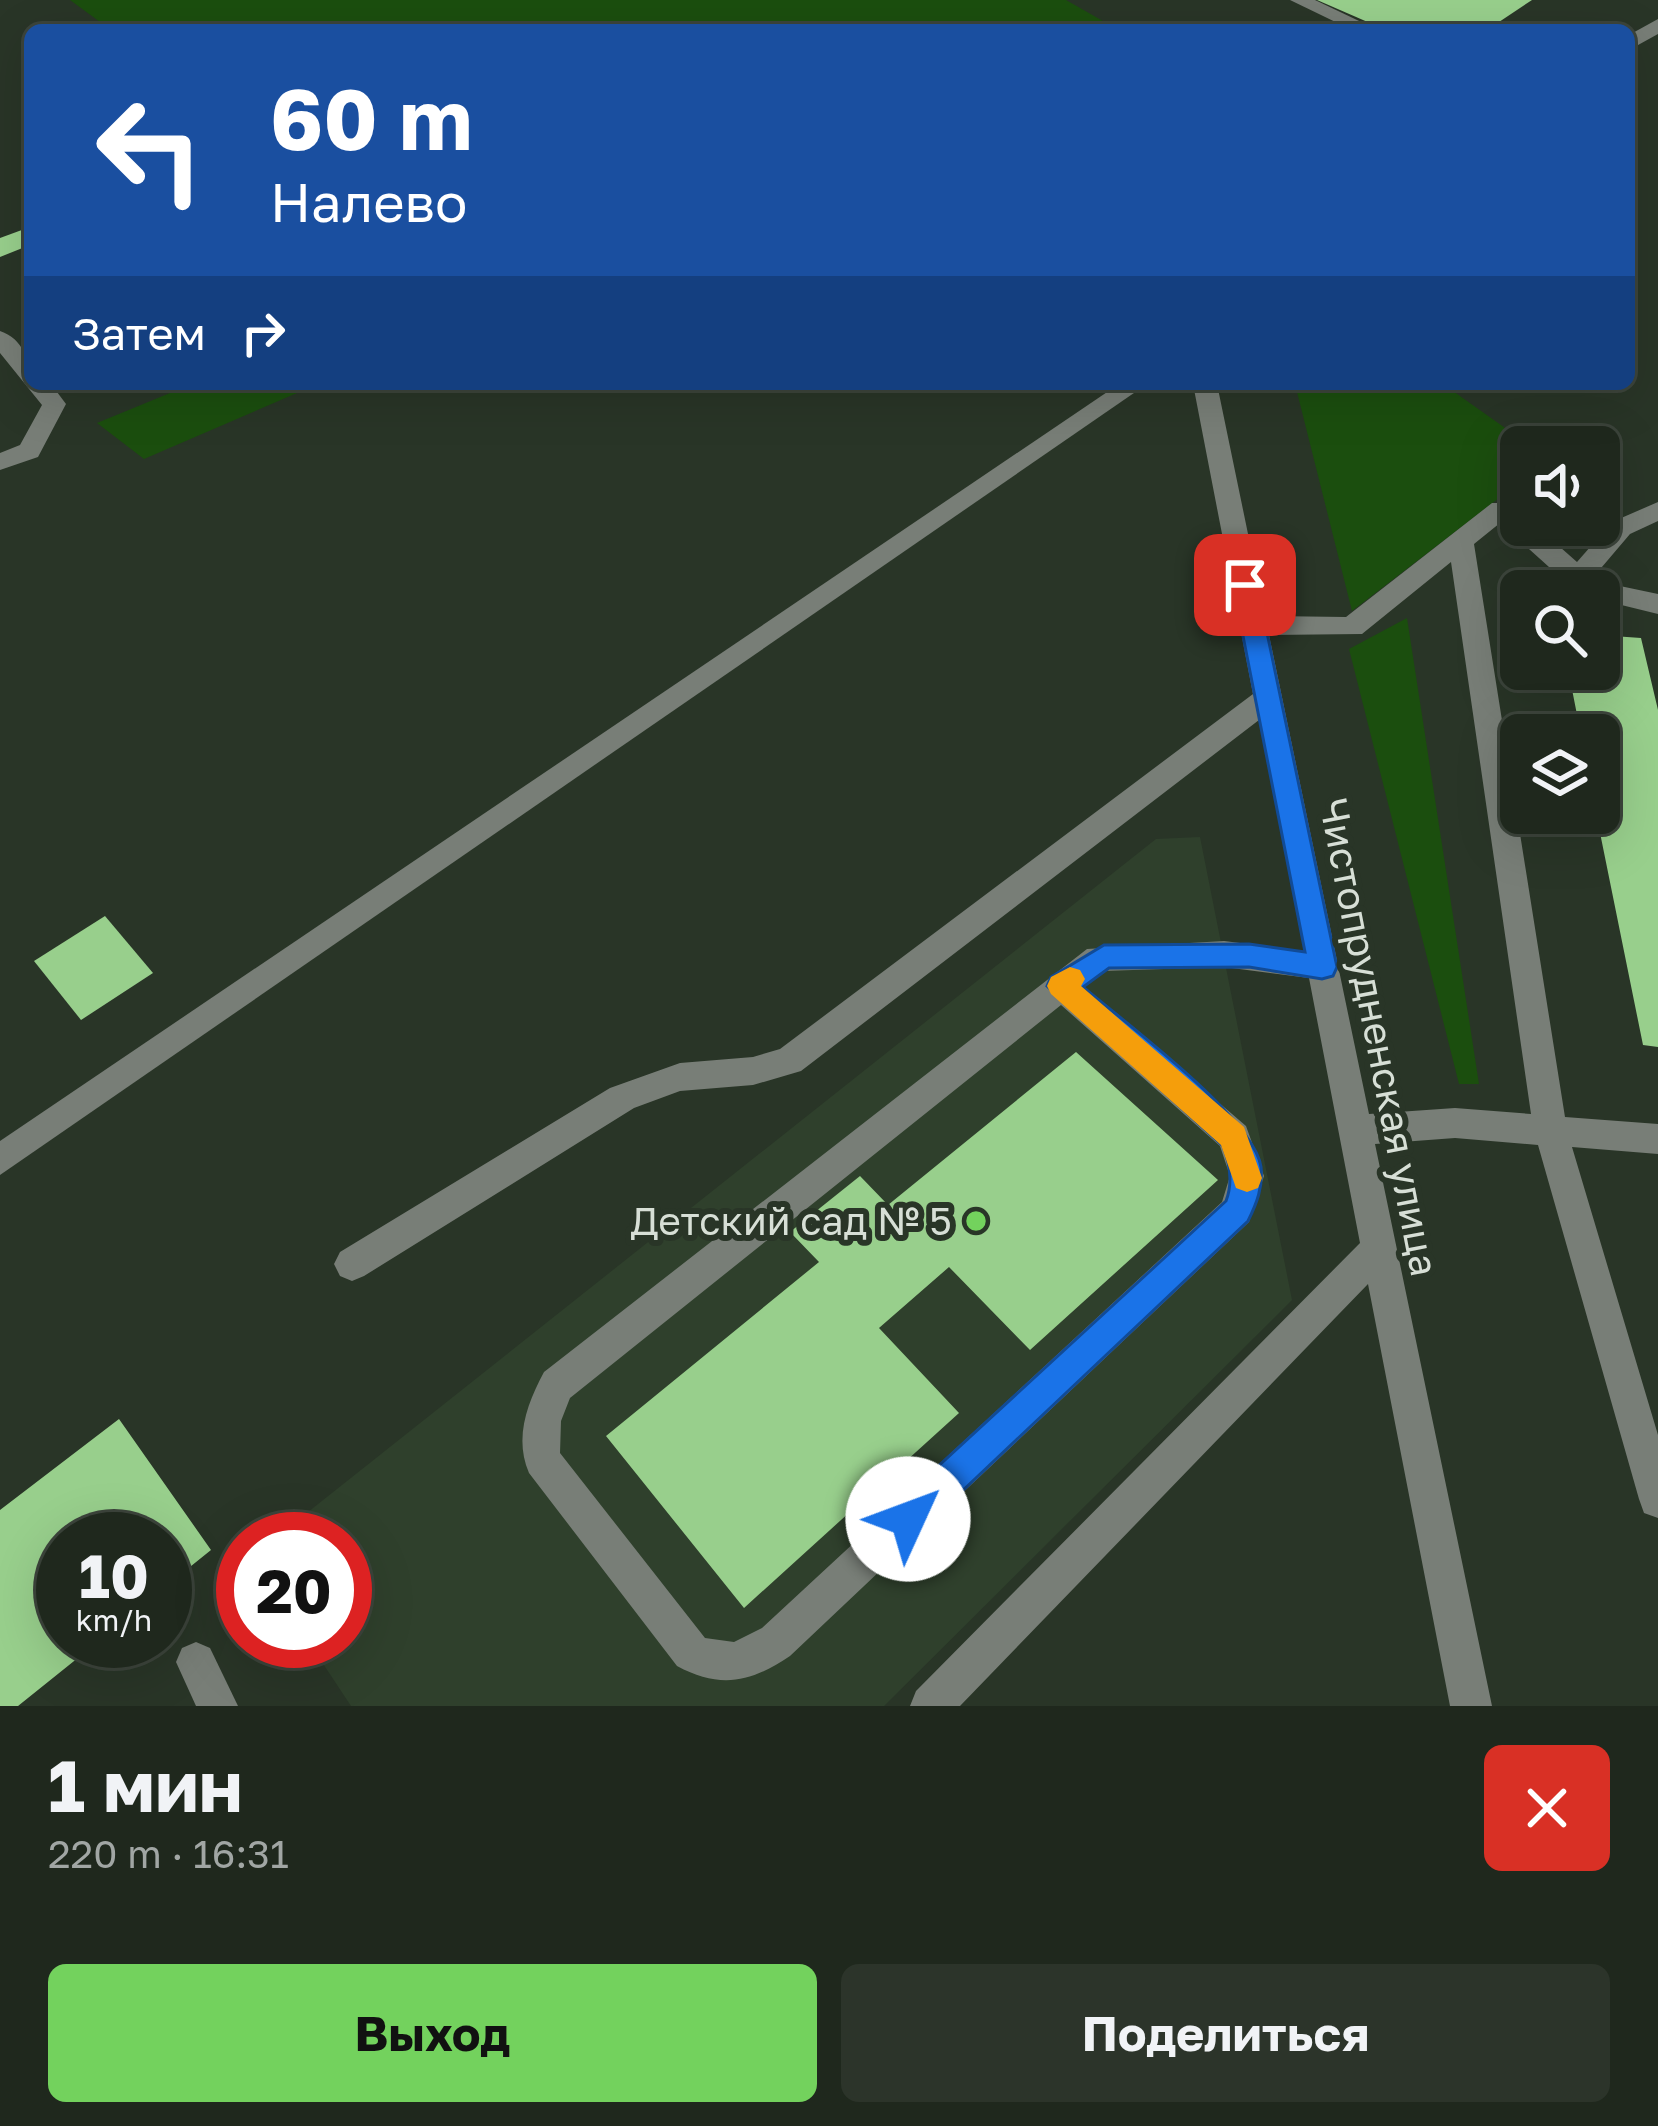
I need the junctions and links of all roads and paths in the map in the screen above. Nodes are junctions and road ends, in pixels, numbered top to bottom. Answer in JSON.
{"nodes":[{"id":1,"x":1299,"y":0,"type":"edge"},
{"id":2,"x":1354,"y":24,"type":"edge"},
{"id":3,"x":0,"y":338,"type":"edge"},
{"id":4,"x":24,"y":368,"type":"edge"},
{"id":5,"x":43,"y":390,"type":"edge"},
{"id":6,"x":1126,"y":390,"type":"edge"},
{"id":7,"x":1206,"y":390,"type":"edge"},
{"id":8,"x":0,"y":462,"type":"edge"},
{"id":9,"x":1658,"y":511,"type":"edge"},
{"id":10,"x":1461,"y":543,"type":"junction"},
{"id":11,"x":1570,"y":570,"type":"edge"},
{"id":12,"x":1586,"y":570,"type":"edge"},
{"id":13,"x":1620,"y":597,"type":"edge"},
{"id":14,"x":1658,"y":604,"type":"edge"},
{"id":15,"x":1253,"y":625,"type":"junction"},
{"id":16,"x":1268,"y":698,"type":"junction"},
{"id":17,"x":1322,"y":967,"type":"junction"},
{"id":18,"x":1061,"y":986,"type":"junction"},
{"id":19,"x":1550,"y":1129,"type":"junction"},
{"id":20,"x":1355,"y":1130,"type":"junction"},
{"id":21,"x":1658,"y":1139,"type":"edge"},
{"id":22,"x":0,"y":1160,"type":"edge"},
{"id":23,"x":1379,"y":1248,"type":"junction"},
{"id":24,"x":352,"y":1264,"type":"dead end"},
{"id":25,"x":1658,"y":1499,"type":"edge"},
{"id":26,"x":196,"y":1662,"type":"dead end"},
{"id":27,"x":217,"y":1706,"type":"edge"},
{"id":28,"x":931,"y":1706,"type":"edge"},
{"id":29,"x":1471,"y":1706,"type":"edge"}],
"edges":[{"from":1,"to":2,"type":"street"},
{"from":3,"to":4,"type":"street"},
{"from":5,"to":8,"type":"street"},
{"from":6,"to":22,"type":"street"},
{"from":7,"to":15,"type":"street","name":"Чистопрудненская улица"},
{"from":9,"to":12,"type":"street"},
{"from":10,"to":11,"type":"street"},
{"from":10,"to":15,"type":"street"},
{"from":10,"to":19,"type":"street"},
{"from":13,"to":14,"type":"street"},
{"from":15,"to":16,"type":"street","name":"Чистопрудненская улица"},
{"from":16,"to":17,"type":"street","name":"Чистопрудненская улица"},
{"from":16,"to":24,"type":"street"},
{"from":17,"to":18,"type":"street"},
{"from":17,"to":20,"type":"street","name":"Чистопрудненская улица"},
{"from":18,"to":18,"type":"street"},
{"from":19,"to":20,"type":"street"},
{"from":19,"to":21,"type":"street"},
{"from":19,"to":25,"type":"street"},
{"from":20,"to":23,"type":"street","name":"Чистопрудненская улица"},
{"from":23,"to":28,"type":"street"},
{"from":23,"to":29,"type":"street","name":"Чистопрудненская улица"},
{"from":26,"to":27,"type":"street"}]}
